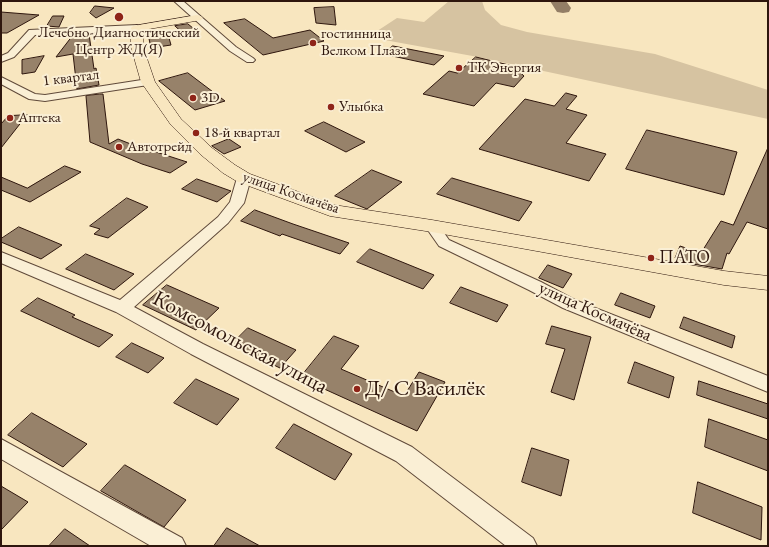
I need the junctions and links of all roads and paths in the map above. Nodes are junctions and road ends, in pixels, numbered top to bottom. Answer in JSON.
{"nodes":[{"id":1,"x":178,"y":1,"type":"edge"},
{"id":2,"x":197,"y":18,"type":"junction"},
{"id":3,"x":136,"y":28,"type":"junction"},
{"id":4,"x":1,"y":59,"type":"edge"},
{"id":5,"x":250,"y":60,"type":"dead end"},
{"id":6,"x":1,"y":80,"type":"edge"},
{"id":7,"x":148,"y":82,"type":"junction"},
{"id":8,"x":244,"y":178,"type":"junction"},
{"id":9,"x":432,"y":226,"type":"junction"},
{"id":10,"x":1,"y":257,"type":"edge"},
{"id":11,"x":768,"y":283,"type":"edge"},
{"id":12,"x":122,"y":308,"type":"junction"},
{"id":13,"x":768,"y":384,"type":"edge"},
{"id":14,"x":1,"y":448,"type":"edge"},
{"id":15,"x":174,"y":546,"type":"edge"},
{"id":16,"x":525,"y":546,"type":"edge"}],
"edges":[{"from":1,"to":2,"type":"street"},
{"from":2,"to":3,"type":"main road"},
{"from":2,"to":5,"type":"street"},
{"from":3,"to":4,"type":"street"},
{"from":3,"to":7,"type":"main road","name":"улица Космачёва"},
{"from":6,"to":7,"type":"street","name":"1 квартал"},
{"from":7,"to":8,"type":"main road","name":"улица Космачёва"},
{"from":8,"to":9,"type":"main road","name":"улица Космачёва"},
{"from":8,"to":12,"type":"street"},
{"from":9,"to":11,"type":"main road","name":"улица Космачёва"},
{"from":9,"to":13,"type":"street","name":"улица Космачёва"},
{"from":10,"to":12,"type":"street","name":"Комсомольская улица"},
{"from":12,"to":16,"type":"street","name":"Комсомольская улица"},
{"from":14,"to":15,"type":"street"}]}
